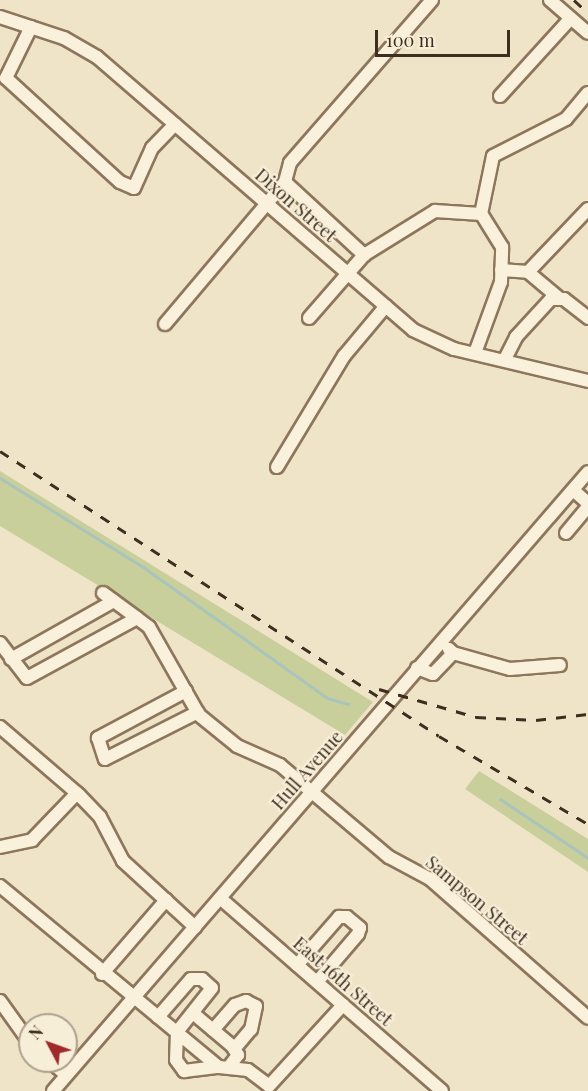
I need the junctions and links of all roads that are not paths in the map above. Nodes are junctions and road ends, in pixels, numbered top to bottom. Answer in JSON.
{"nodes":[{"id":1,"x":432,"y":0,"type":"edge"},
{"id":2,"x":550,"y":0,"type":"edge"},
{"id":3,"x":0,"y":16,"type":"edge"},
{"id":4,"x":571,"y":18,"type":"junction"},
{"id":5,"x":31,"y":27,"type":"junction"},
{"id":6,"x":588,"y":33,"type":"edge"},
{"id":7,"x":588,"y":93,"type":"edge"},
{"id":8,"x":501,"y":96,"type":"dead end"},
{"id":9,"x":176,"y":124,"type":"junction"},
{"id":10,"x":285,"y":182,"type":"junction"},
{"id":11,"x":266,"y":202,"type":"junction"},
{"id":12,"x":588,"y":209,"type":"edge"},
{"id":13,"x":481,"y":214,"type":"junction"},
{"id":14,"x":364,"y":255,"type":"junction"},
{"id":15,"x":501,"y":270,"type":"junction"},
{"id":16,"x":528,"y":272,"type":"junction"},
{"id":17,"x":349,"y":275,"type":"junction"},
{"id":18,"x":558,"y":297,"type":"junction"},
{"id":19,"x":386,"y":306,"type":"junction"},
{"id":20,"x":309,"y":318,"type":"dead end"},
{"id":21,"x":588,"y":318,"type":"edge"},
{"id":22,"x":165,"y":324,"type":"dead end"},
{"id":23,"x":475,"y":353,"type":"junction"},
{"id":24,"x":505,"y":359,"type":"junction"},
{"id":25,"x":588,"y":381,"type":"edge"},
{"id":26,"x":277,"y":466,"type":"dead end"},
{"id":27,"x":588,"y":472,"type":"edge"},
{"id":28,"x":573,"y":489,"type":"junction"},
{"id":29,"x":588,"y":505,"type":"edge"},
{"id":30,"x":566,"y":533,"type":"dead end"},
{"id":31,"x":103,"y":593,"type":"dead end"},
{"id":32,"x":114,"y":601,"type":"junction"},
{"id":33,"x":137,"y":618,"type":"junction"},
{"id":34,"x":440,"y":641,"type":"junction"},
{"id":35,"x":0,"y":643,"type":"edge"},
{"id":36,"x":453,"y":652,"type":"junction"},
{"id":37,"x":10,"y":659,"type":"junction"},
{"id":38,"x":560,"y":664,"type":"dead end"},
{"id":39,"x":417,"y":668,"type":"junction"},
{"id":40,"x":186,"y":691,"type":"junction"},
{"id":41,"x":198,"y":712,"type":"junction"},
{"id":42,"x":0,"y":727,"type":"edge"},
{"id":43,"x":312,"y":791,"type":"junction"},
{"id":44,"x":77,"y":793,"type":"junction"},
{"id":45,"x":0,"y":847,"type":"edge"},
{"id":46,"x":0,"y":886,"type":"edge"},
{"id":47,"x":220,"y":898,"type":"junction"},
{"id":48,"x":166,"y":900,"type":"junction"},
{"id":49,"x":195,"y":927,"type":"junction"},
{"id":50,"x":297,"y":965,"type":"junction"},
{"id":51,"x":102,"y":974,"type":"junction"},
{"id":52,"x":317,"y":982,"type":"junction"},
{"id":53,"x":134,"y":997,"type":"junction"},
{"id":54,"x":0,"y":1001,"type":"edge"},
{"id":55,"x":342,"y":1005,"type":"junction"},
{"id":56,"x":194,"y":1014,"type":"junction"},
{"id":57,"x":158,"y":1017,"type":"junction"},
{"id":58,"x":588,"y":1018,"type":"edge"},
{"id":59,"x":18,"y":1026,"type":"edge"},
{"id":60,"x":213,"y":1030,"type":"junction"},
{"id":61,"x":177,"y":1032,"type":"junction"},
{"id":62,"x":234,"y":1049,"type":"junction"},
{"id":63,"x":224,"y":1067,"type":"junction"},
{"id":64,"x":64,"y":1073,"type":"edge"},
{"id":65,"x":66,"y":1075,"type":"junction"},
{"id":66,"x":266,"y":1089,"type":"edge"},
{"id":67,"x":53,"y":1091,"type":"edge"},
{"id":68,"x":442,"y":1091,"type":"edge"}],
"edges":[{"from":1,"to":10,"type":"street"},
{"from":2,"to":4,"type":"street"},
{"from":3,"to":5,"type":"street","name":"Dixon Street"},
{"from":4,"to":6,"type":"street"},
{"from":4,"to":8,"type":"street"},
{"from":5,"to":9,"type":"street","name":"Dixon Street"},
{"from":5,"to":9,"type":"street"},
{"from":7,"to":13,"type":"street"},
{"from":9,"to":11,"type":"street","name":"Dixon Street"},
{"from":10,"to":11,"type":"street"},
{"from":10,"to":14,"type":"street"},
{"from":11,"to":17,"type":"street","name":"Dixon Street"},
{"from":11,"to":22,"type":"street"},
{"from":12,"to":16,"type":"street"},
{"from":13,"to":14,"type":"street"},
{"from":13,"to":15,"type":"street"},
{"from":14,"to":17,"type":"street"},
{"from":15,"to":16,"type":"street"},
{"from":15,"to":23,"type":"street"},
{"from":16,"to":18,"type":"street"},
{"from":17,"to":19,"type":"street","name":"Dixon Street"},
{"from":17,"to":20,"type":"street"},
{"from":18,"to":21,"type":"street"},
{"from":18,"to":24,"type":"street"},
{"from":19,"to":23,"type":"street","name":"Dixon Street"},
{"from":19,"to":26,"type":"street"},
{"from":23,"to":24,"type":"street","name":"Dixon Street"},
{"from":24,"to":25,"type":"street","name":"Dixon Street"},
{"from":27,"to":28,"type":"street","name":"Hull Avenue"},
{"from":28,"to":29,"type":"street"},
{"from":28,"to":34,"type":"street","name":"Hull Avenue"},
{"from":29,"to":30,"type":"street"},
{"from":31,"to":32,"type":"street","name":"Sampson Street"},
{"from":32,"to":33,"type":"street","name":"Sampson Street"},
{"from":32,"to":37,"type":"street"},
{"from":33,"to":37,"type":"street"},
{"from":33,"to":40,"type":"street","name":"Sampson Street"},
{"from":34,"to":36,"type":"street"},
{"from":34,"to":39,"type":"street","name":"Hull Avenue"},
{"from":35,"to":37,"type":"street"},
{"from":36,"to":38,"type":"street"},
{"from":36,"to":39,"type":"street"},
{"from":39,"to":43,"type":"street","name":"Hull Avenue"},
{"from":40,"to":41,"type":"street","name":"Sampson Street"},
{"from":40,"to":41,"type":"street"},
{"from":41,"to":43,"type":"street","name":"Sampson Street"},
{"from":42,"to":44,"type":"street"},
{"from":43,"to":47,"type":"street","name":"Hull Avenue"},
{"from":43,"to":58,"type":"street","name":"Sampson Street"},
{"from":44,"to":45,"type":"street"},
{"from":44,"to":48,"type":"street"},
{"from":46,"to":51,"type":"street"},
{"from":47,"to":49,"type":"street","name":"Hull Avenue"},
{"from":47,"to":50,"type":"street","name":"East 16th Street"},
{"from":48,"to":49,"type":"street"},
{"from":48,"to":51,"type":"street"},
{"from":49,"to":53,"type":"street","name":"Hull Avenue"},
{"from":50,"to":52,"type":"street","name":"East 16th Street"},
{"from":50,"to":52,"type":"street"},
{"from":51,"to":53,"type":"street"},
{"from":52,"to":55,"type":"street","name":"East 16th Street"},
{"from":53,"to":57,"type":"street"},
{"from":53,"to":65,"type":"street","name":"Hull Avenue"},
{"from":54,"to":59,"type":"street"},
{"from":55,"to":66,"type":"street"},
{"from":55,"to":68,"type":"street","name":"East 16th Street"},
{"from":56,"to":57,"type":"street"},
{"from":56,"to":60,"type":"street"},
{"from":56,"to":61,"type":"street"},
{"from":57,"to":61,"type":"street"},
{"from":60,"to":62,"type":"street"},
{"from":60,"to":62,"type":"street"},
{"from":61,"to":63,"type":"street"},
{"from":61,"to":63,"type":"street"},
{"from":62,"to":63,"type":"street"},
{"from":63,"to":66,"type":"street"},
{"from":64,"to":65,"type":"street"},
{"from":65,"to":67,"type":"street","name":"Hull Avenue"}]}
